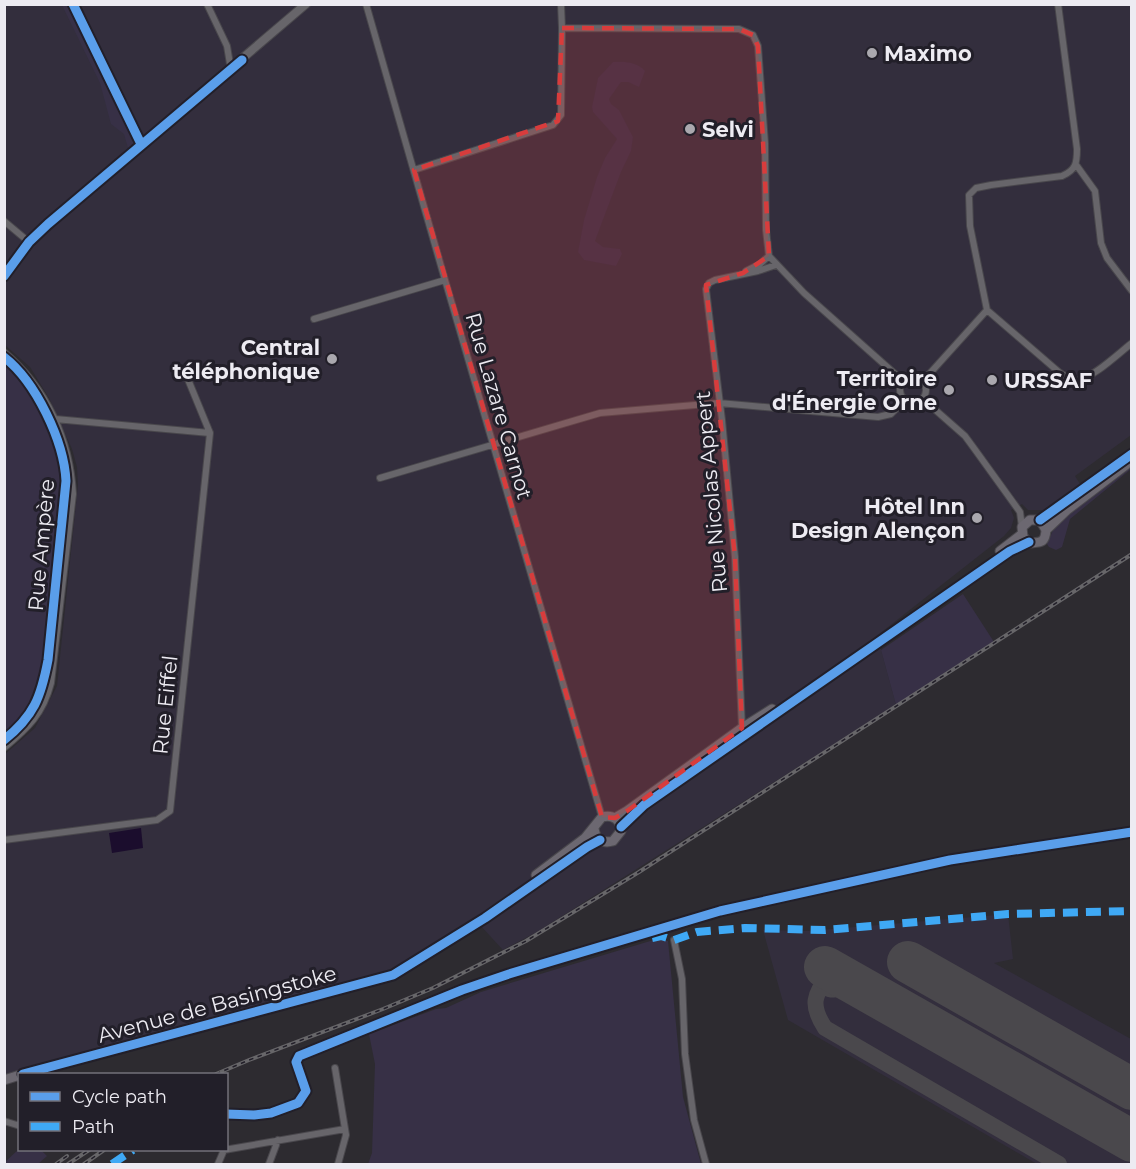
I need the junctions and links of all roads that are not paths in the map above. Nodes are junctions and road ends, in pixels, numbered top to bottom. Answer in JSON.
{"nodes":[{"id":1,"x":207,"y":4,"type":"edge"},
{"id":2,"x":306,"y":4,"type":"edge"},
{"id":3,"x":366,"y":4,"type":"edge"},
{"id":4,"x":561,"y":4,"type":"edge"},
{"id":5,"x":1058,"y":4,"type":"edge"},
{"id":6,"x":562,"y":28,"type":"junction"},
{"id":7,"x":227,"y":46,"type":"junction"},
{"id":8,"x":242,"y":60,"type":"junction"},
{"id":9,"x":233,"y":67,"type":"junction"},
{"id":10,"x":1077,"y":166,"type":"junction"},
{"id":11,"x":414,"y":170,"type":"junction"},
{"id":12,"x":4,"y":221,"type":"edge"},
{"id":13,"x":28,"y":242,"type":"junction"},
{"id":14,"x":769,"y":256,"type":"junction"},
{"id":15,"x":776,"y":265,"type":"junction"},
{"id":16,"x":743,"y":273,"type":"junction"},
{"id":17,"x":4,"y":276,"type":"edge"},
{"id":18,"x":445,"y":280,"type":"junction"},
{"id":19,"x":1131,"y":291,"type":"edge"},
{"id":20,"x":987,"y":310,"type":"junction"},
{"id":21,"x":314,"y":319,"type":"dead end"},
{"id":22,"x":1131,"y":343,"type":"edge"},
{"id":23,"x":4,"y":352,"type":"edge"},
{"id":24,"x":187,"y":376,"type":"dead end"},
{"id":25,"x":903,"y":381,"type":"junction"},
{"id":26,"x":923,"y":381,"type":"junction"},
{"id":27,"x":923,"y":399,"type":"junction"},
{"id":28,"x":905,"y":400,"type":"junction"},
{"id":29,"x":719,"y":403,"type":"junction"},
{"id":30,"x":55,"y":419,"type":"junction"},
{"id":31,"x":210,"y":433,"type":"junction"},
{"id":32,"x":493,"y":445,"type":"junction"},
{"id":33,"x":1131,"y":453,"type":"edge"},
{"id":34,"x":1131,"y":461,"type":"edge"},
{"id":35,"x":380,"y":478,"type":"dead end"},
{"id":36,"x":1020,"y":512,"type":"junction"},
{"id":37,"x":1036,"y":520,"type":"junction"},
{"id":38,"x":1022,"y":530,"type":"junction"},
{"id":39,"x":1046,"y":530,"type":"junction"},
{"id":40,"x":1029,"y":542,"type":"junction"},
{"id":41,"x":794,"y":698,"type":"junction"},
{"id":42,"x":744,"y":731,"type":"junction"},
{"id":43,"x":4,"y":748,"type":"edge"},
{"id":44,"x":602,"y":817,"type":"junction"},
{"id":45,"x":618,"y":822,"type":"junction"},
{"id":46,"x":594,"y":828,"type":"junction"},
{"id":47,"x":4,"y":840,"type":"edge"},
{"id":48,"x":600,"y":840,"type":"junction"},
{"id":49,"x":674,"y":940,"type":"dead end"},
{"id":50,"x":418,"y":961,"type":"junction"},
{"id":51,"x":335,"y":1068,"type":"dead end"},
{"id":52,"x":29,"y":1073,"type":"edge"},
{"id":53,"x":345,"y":1129,"type":"junction"},
{"id":54,"x":278,"y":1140,"type":"junction"},
{"id":55,"x":228,"y":1149,"type":"edge"},
{"id":56,"x":269,"y":1164,"type":"edge"},
{"id":57,"x":338,"y":1164,"type":"edge"},
{"id":58,"x":706,"y":1164,"type":"edge"}],
"edges":[{"from":1,"to":7,"type":"street"},
{"from":2,"to":8,"type":"main road"},
{"from":3,"to":11,"type":"street","name":"Rue Lazare Carnot"},
{"from":4,"to":6,"type":"street"},
{"from":5,"to":10,"type":"street"},
{"from":6,"to":11,"type":"street"},
{"from":6,"to":14,"type":"street"},
{"from":7,"to":8,"type":"street"},
{"from":7,"to":9,"type":"street"},
{"from":8,"to":9,"type":"main road"},
{"from":9,"to":13,"type":"main road"},
{"from":10,"to":19,"type":"street"},
{"from":10,"to":20,"type":"street"},
{"from":11,"to":18,"type":"street","name":"Rue Lazare Carnot"},
{"from":12,"to":13,"type":"street"},
{"from":13,"to":17,"type":"main road"},
{"from":14,"to":15,"type":"street"},
{"from":14,"to":16,"type":"street","name":"Rue Nicolas Appert"},
{"from":15,"to":16,"type":"street","name":"Rue Nicolas Appert"},
{"from":15,"to":25,"type":"street"},
{"from":16,"to":29,"type":"street","name":"Rue Nicolas Appert"},
{"from":18,"to":21,"type":"street"},
{"from":18,"to":32,"type":"street","name":"Rue Lazare Carnot"},
{"from":20,"to":22,"type":"street"},
{"from":20,"to":26,"type":"street"},
{"from":23,"to":30,"type":"street","name":"Rue Ampère"},
{"from":24,"to":31,"type":"street"},
{"from":25,"to":26,"type":"street"},
{"from":25,"to":28,"type":"street"},
{"from":26,"to":27,"type":"street"},
{"from":27,"to":28,"type":"street"},
{"from":27,"to":36,"type":"street"},
{"from":28,"to":29,"type":"street"},
{"from":29,"to":32,"type":"street"},
{"from":29,"to":42,"type":"street","name":"Rue Nicolas Appert"},
{"from":30,"to":31,"type":"street"},
{"from":30,"to":43,"type":"street","name":"Rue Ampère"},
{"from":31,"to":47,"type":"street","name":"Rue Eiffel"},
{"from":32,"to":35,"type":"street"},
{"from":32,"to":44,"type":"street","name":"Rue Lazare Carnot"},
{"from":33,"to":37,"type":"main road"},
{"from":34,"to":39,"type":"main road"},
{"from":36,"to":37,"type":"street"},
{"from":36,"to":38,"type":"street"},
{"from":37,"to":38,"type":"main road"},
{"from":37,"to":39,"type":"main road"},
{"from":38,"to":40,"type":"main road"},
{"from":38,"to":41,"type":"main road"},
{"from":39,"to":40,"type":"main road"},
{"from":40,"to":41,"type":"main road"},
{"from":41,"to":42,"type":"main road"},
{"from":42,"to":45,"type":"main road"},
{"from":44,"to":45,"type":"main road"},
{"from":44,"to":46,"type":"main road"},
{"from":45,"to":48,"type":"main road"},
{"from":46,"to":48,"type":"main road"},
{"from":46,"to":50,"type":"main road","name":"Avenue de Basingstoke"},
{"from":48,"to":50,"type":"main road","name":"Avenue de Basingstoke"},
{"from":49,"to":58,"type":"street"},
{"from":50,"to":52,"type":"main road","name":"Avenue de Basingstoke"},
{"from":51,"to":53,"type":"street"},
{"from":53,"to":54,"type":"street"},
{"from":53,"to":57,"type":"street"},
{"from":54,"to":55,"type":"street"},
{"from":54,"to":56,"type":"street"}]}
